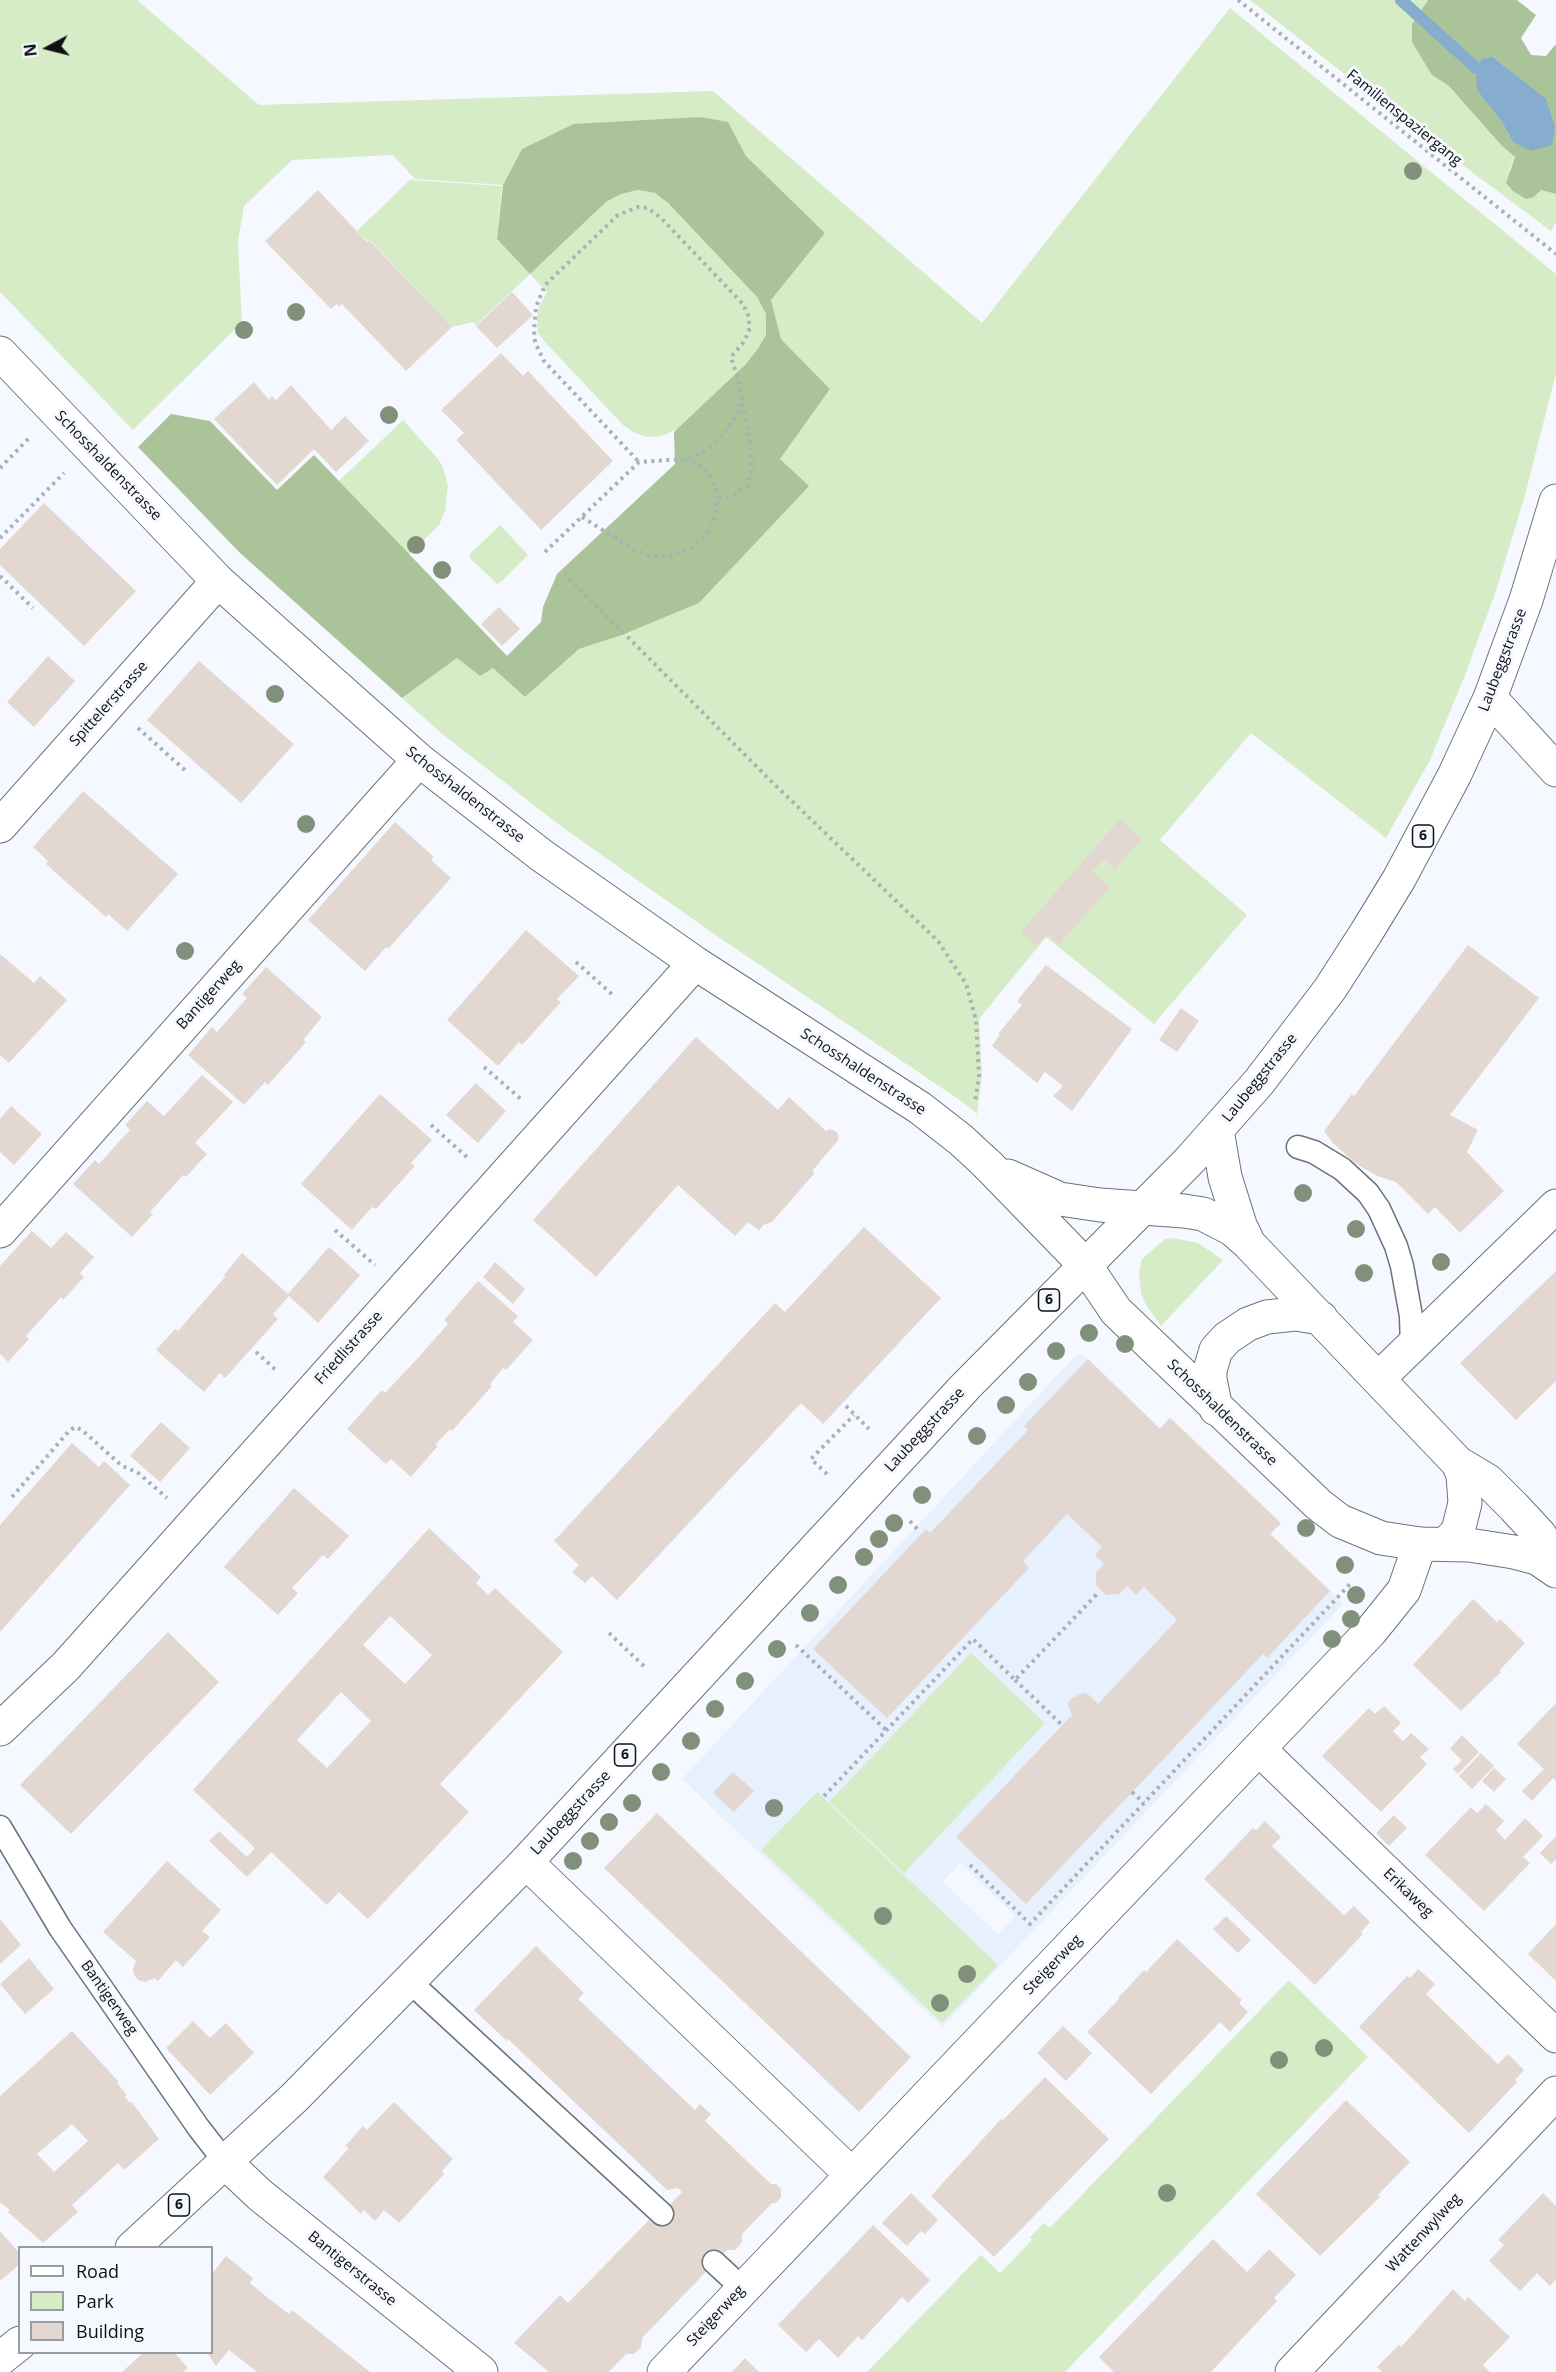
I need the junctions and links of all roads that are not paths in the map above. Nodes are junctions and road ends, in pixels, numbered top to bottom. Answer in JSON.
{"nodes":[{"id":1,"x":0,"y":353,"type":"edge"},
{"id":2,"x":1556,"y":501,"type":"edge"},
{"id":3,"x":218,"y":581,"type":"junction"},
{"id":4,"x":1490,"y":698,"type":"junction"},
{"id":5,"x":419,"y":760,"type":"junction"},
{"id":6,"x":1556,"y":770,"type":"edge"},
{"id":7,"x":0,"y":826,"type":"edge"},
{"id":8,"x":695,"y":963,"type":"junction"},
{"id":9,"x":1217,"y":1130,"type":"junction"},
{"id":10,"x":1298,"y":1147,"type":"dead end"},
{"id":11,"x":988,"y":1165,"type":"junction"},
{"id":12,"x":1556,"y":1206,"type":"edge"},
{"id":13,"x":1142,"y":1208,"type":"junction"},
{"id":14,"x":0,"y":1231,"type":"edge"},
{"id":15,"x":1249,"y":1244,"type":"junction"},
{"id":16,"x":1084,"y":1265,"type":"junction"},
{"id":17,"x":1321,"y":1318,"type":"junction"},
{"id":18,"x":1412,"y":1348,"type":"junction"},
{"id":19,"x":1379,"y":1378,"type":"junction"},
{"id":20,"x":1216,"y":1409,"type":"junction"},
{"id":21,"x":1458,"y":1463,"type":"junction"},
{"id":22,"x":1433,"y":1544,"type":"junction"},
{"id":23,"x":1556,"y":1564,"type":"edge"},
{"id":24,"x":1556,"y":1571,"type":"edge"},
{"id":25,"x":0,"y":1729,"type":"edge"},
{"id":26,"x":1260,"y":1750,"type":"junction"},
{"id":27,"x":0,"y":1827,"type":"edge"},
{"id":28,"x":526,"y":1862,"type":"junction"},
{"id":29,"x":409,"y":1981,"type":"junction"},
{"id":30,"x":1556,"y":2036,"type":"edge"},
{"id":31,"x":1556,"y":2093,"type":"edge"},
{"id":32,"x":226,"y":2163,"type":"junction"},
{"id":33,"x":851,"y":2174,"type":"junction"},
{"id":34,"x":662,"y":2214,"type":"dead end"},
{"id":35,"x":133,"y":2246,"type":"edge"},
{"id":36,"x":714,"y":2262,"type":"dead end"},
{"id":37,"x":742,"y":2288,"type":"junction"},
{"id":38,"x":18,"y":2345,"type":"edge"},
{"id":39,"x":0,"y":2359,"type":"edge"},
{"id":40,"x":481,"y":2372,"type":"edge"},
{"id":41,"x":664,"y":2372,"type":"edge"},
{"id":42,"x":1292,"y":2372,"type":"edge"}],
"edges":[{"from":1,"to":3,"type":"street","name":"Schosshaldenstrasse"},
{"from":2,"to":4,"type":"street","name":"Laubeggstrasse","number":"6"},
{"from":3,"to":5,"type":"street","name":"Schosshaldenstrasse"},
{"from":3,"to":7,"type":"street","name":"Spittelerstrasse"},
{"from":4,"to":6,"type":"street"},
{"from":4,"to":9,"type":"street","name":"Laubeggstrasse","number":"6"},
{"from":5,"to":8,"type":"street","name":"Schosshaldenstrasse"},
{"from":5,"to":14,"type":"street","name":"Bantigerweg"},
{"from":8,"to":11,"type":"street","name":"Schosshaldenstrasse"},
{"from":8,"to":25,"type":"street","name":"Friedlistrasse"},
{"from":9,"to":13,"type":"street","name":"Laubeggstrasse","number":"6"},
{"from":9,"to":15,"type":"street","name":"Schosshaldenstrasse"},
{"from":10,"to":18,"type":"lane"},
{"from":11,"to":13,"type":"street","name":"Schosshaldenstrasse"},
{"from":11,"to":16,"type":"street","name":"Schosshaldenstrasse"},
{"from":12,"to":18,"type":"street"},
{"from":13,"to":15,"type":"street","name":"Schosshaldenstrasse"},
{"from":13,"to":16,"type":"street","name":"Laubeggstrasse","number":"6"},
{"from":15,"to":17,"type":"street","name":"Schosshaldenstrasse"},
{"from":16,"to":20,"type":"street","name":"Schosshaldenstrasse"},
{"from":16,"to":28,"type":"street","name":"Laubeggstrasse","number":"6"},
{"from":17,"to":19,"type":"street","name":"Schosshaldenstrasse"},
{"from":17,"to":20,"type":"street"},
{"from":18,"to":19,"type":"street"},
{"from":19,"to":21,"type":"street","name":"Schosshaldenstrasse"},
{"from":20,"to":22,"type":"street","name":"Schosshaldenstrasse"},
{"from":21,"to":22,"type":"street"},
{"from":21,"to":23,"type":"street","name":"Schosshaldenstrasse"},
{"from":22,"to":24,"type":"street","name":"Schosshaldenstrasse"},
{"from":22,"to":26,"type":"street","name":"Steigerweg"},
{"from":26,"to":30,"type":"street","name":"Erikaweg"},
{"from":26,"to":33,"type":"street","name":"Steigerweg"},
{"from":27,"to":32,"type":"lane","name":"Bantigerweg"},
{"from":28,"to":29,"type":"street","name":"Laubeggstrasse","number":"6"},
{"from":28,"to":33,"type":"street"},
{"from":29,"to":32,"type":"street","name":"Laubeggstrasse","number":"6"},
{"from":29,"to":34,"type":"lane"},
{"from":31,"to":42,"type":"street","name":"Wattenwylweg"},
{"from":32,"to":35,"type":"street","name":"Laubeggstrasse","number":"6"},
{"from":32,"to":40,"type":"street","name":"Bantigerstrasse"},
{"from":33,"to":37,"type":"street","name":"Steigerweg"},
{"from":36,"to":37,"type":"lane"},
{"from":37,"to":41,"type":"street","name":"Steigerweg"},
{"from":38,"to":39,"type":"street"}]}
